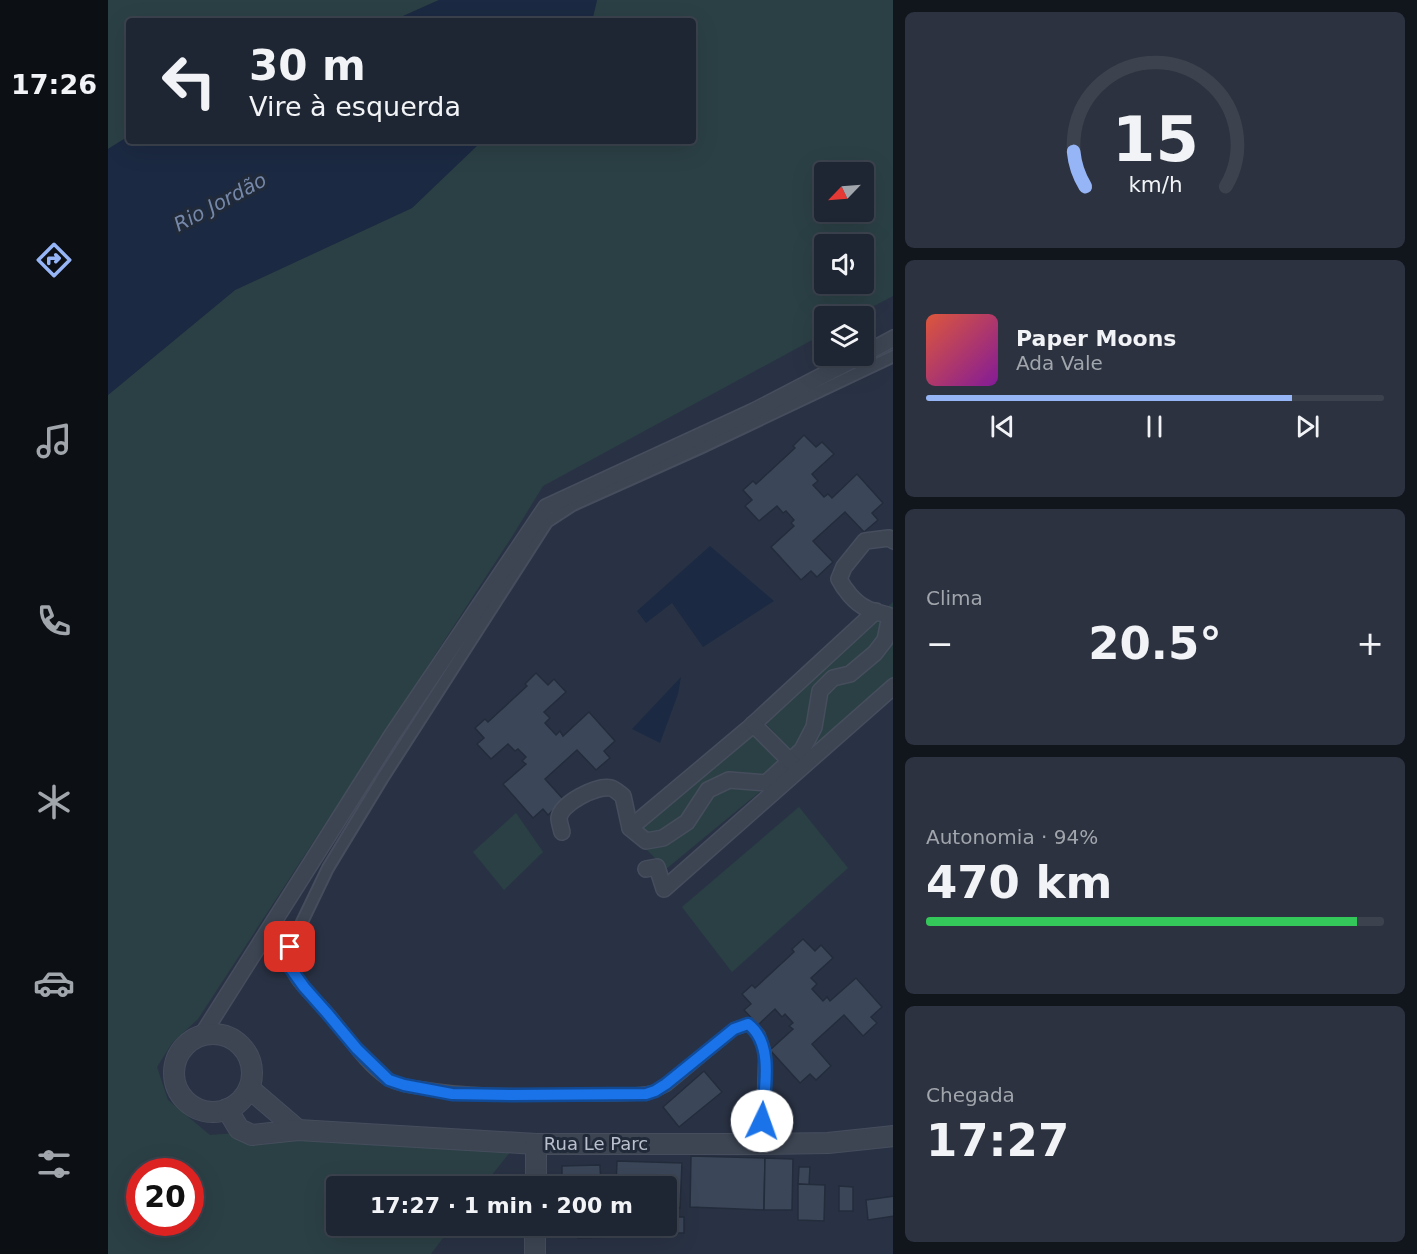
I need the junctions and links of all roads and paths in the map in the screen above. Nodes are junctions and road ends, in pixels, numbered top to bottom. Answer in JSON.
{"nodes":[{"id":1,"x":893,"y":339,"type":"edge"},
{"id":2,"x":874,"y":349,"type":"edge"},
{"id":3,"x":893,"y":356,"type":"edge"},
{"id":4,"x":841,"y":366,"type":"edge"},
{"id":5,"x":893,"y":540,"type":"edge"},
{"id":6,"x":876,"y":611,"type":"junction"},
{"id":7,"x":893,"y":687,"type":"edge"},
{"id":8,"x":753,"y":724,"type":"junction"},
{"id":9,"x":795,"y":765,"type":"junction"},
{"id":10,"x":630,"y":828,"type":"junction"},
{"id":11,"x":562,"y":832,"type":"dead end"},
{"id":12,"x":646,"y":869,"type":"dead end"},
{"id":13,"x":202,"y":1035,"type":"junction"},
{"id":14,"x":249,"y":1088,"type":"junction"},
{"id":15,"x":227,"y":1109,"type":"junction"},
{"id":16,"x":298,"y":1130,"type":"junction"},
{"id":17,"x":893,"y":1136,"type":"edge"},
{"id":18,"x":536,"y":1143,"type":"junction"},
{"id":19,"x":762,"y":1144,"type":"junction"},
{"id":20,"x":536,"y":1176,"type":"edge"},
{"id":21,"x":536,"y":1236,"type":"edge"},
{"id":22,"x":535,"y":1254,"type":"edge"}],
"edges":[{"from":1,"to":2,"type":"street"},
{"from":3,"to":19,"type":"lane"},
{"from":4,"to":13,"type":"street"},
{"from":5,"to":6,"type":"street"},
{"from":6,"to":8,"type":"street"},
{"from":6,"to":9,"type":"street"},
{"from":7,"to":9,"type":"street"},
{"from":8,"to":9,"type":"street"},
{"from":8,"to":10,"type":"street"},
{"from":9,"to":10,"type":"street"},
{"from":9,"to":12,"type":"street"},
{"from":10,"to":11,"type":"street"},
{"from":13,"to":14,"type":"street"},
{"from":13,"to":15,"type":"street"},
{"from":14,"to":15,"type":"street"},
{"from":14,"to":16,"type":"street"},
{"from":15,"to":16,"type":"street","name":"Rua Le Parc"},
{"from":16,"to":18,"type":"street","name":"Rua Le Parc"},
{"from":17,"to":19,"type":"street","name":"Rua Le Parc"},
{"from":18,"to":19,"type":"street","name":"Rua Le Parc"},
{"from":18,"to":20,"type":"street"},
{"from":21,"to":22,"type":"street"}]}
